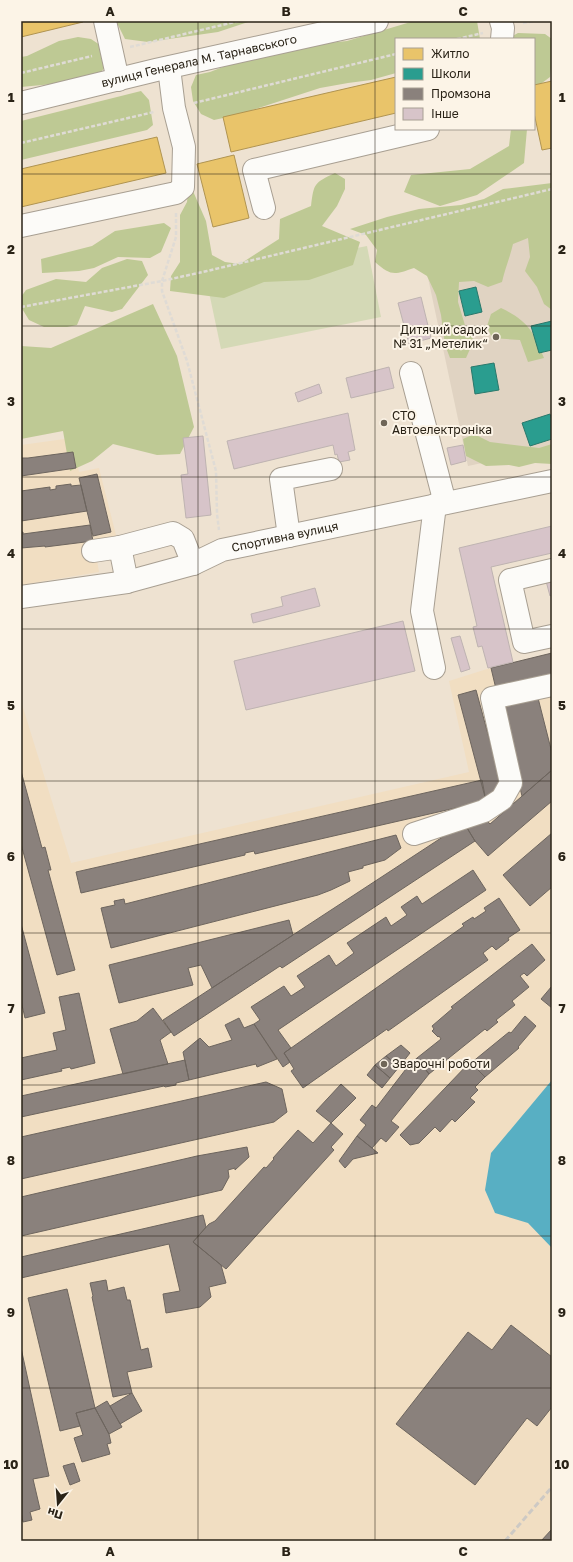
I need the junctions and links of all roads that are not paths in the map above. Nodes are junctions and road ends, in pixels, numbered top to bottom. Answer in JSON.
{"nodes":[{"id":1,"x":105,"y":21,"type":"edge"},
{"id":2,"x":377,"y":21,"type":"edge"},
{"id":3,"x":501,"y":21,"type":"edge"},
{"id":4,"x":329,"y":26,"type":"edge"},
{"id":5,"x":502,"y":38,"type":"edge"},
{"id":6,"x":169,"y":68,"type":"junction"},
{"id":7,"x":118,"y":80,"type":"junction"},
{"id":8,"x":21,"y":104,"type":"edge"},
{"id":9,"x":424,"y":130,"type":"edge"},
{"id":10,"x":264,"y":208,"type":"dead end"},
{"id":11,"x":21,"y":226,"type":"edge"},
{"id":12,"x":411,"y":373,"type":"dead end"},
{"id":13,"x":331,"y":469,"type":"dead end"},
{"id":14,"x":552,"y":481,"type":"edge"},
{"id":15,"x":440,"y":504,"type":"junction"},
{"id":16,"x":289,"y":536,"type":"junction"},
{"id":17,"x":120,"y":547,"type":"junction"},
{"id":18,"x":93,"y":551,"type":"dead end"},
{"id":19,"x":193,"y":564,"type":"junction"},
{"id":20,"x":552,"y":570,"type":"edge"},
{"id":21,"x":127,"y":582,"type":"junction"},
{"id":22,"x":21,"y":597,"type":"edge"},
{"id":23,"x":552,"y":636,"type":"edge"},
{"id":24,"x":434,"y":668,"type":"dead end"},
{"id":25,"x":552,"y":685,"type":"edge"},
{"id":26,"x":414,"y":834,"type":"dead end"}],
"edges":[{"from":1,"to":7,"type":"street"},
{"from":2,"to":4,"type":"street","name":"вулиця Генерала М. Тарнавського"},
{"from":3,"to":5,"type":"street"},
{"from":4,"to":6,"type":"street","name":"вулиця Генерала М. Тарнавського"},
{"from":6,"to":7,"type":"street","name":"вулиця Генерала М. Тарнавського"},
{"from":6,"to":11,"type":"street"},
{"from":7,"to":8,"type":"street","name":"вулиця Генерала М. Тарнавського"},
{"from":9,"to":10,"type":"street"},
{"from":12,"to":15,"type":"street"},
{"from":13,"to":16,"type":"street"},
{"from":14,"to":15,"type":"street","name":"Спортивна вулиця"},
{"from":15,"to":16,"type":"street","name":"Спортивна вулиця"},
{"from":15,"to":24,"type":"street"},
{"from":16,"to":19,"type":"street","name":"Спортивна вулиця"},
{"from":17,"to":18,"type":"street"},
{"from":17,"to":19,"type":"street"},
{"from":17,"to":21,"type":"street"},
{"from":19,"to":21,"type":"street","name":"Спортивна вулиця"},
{"from":20,"to":23,"type":"street"},
{"from":21,"to":22,"type":"street","name":"Спортивна вулиця"},
{"from":25,"to":26,"type":"street"}]}
